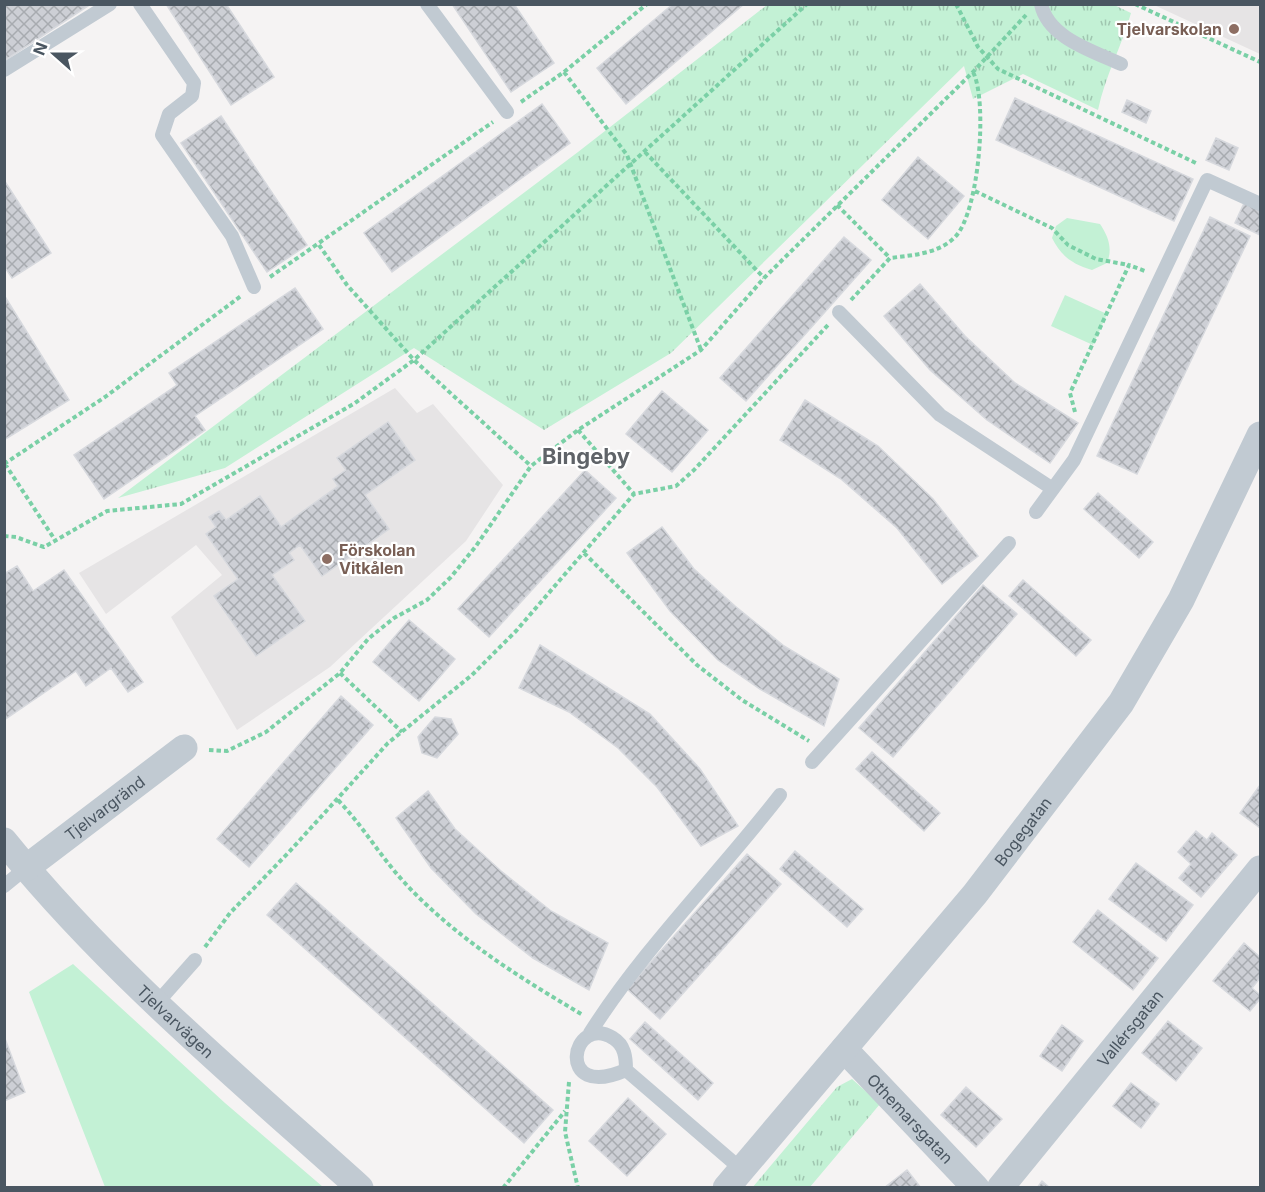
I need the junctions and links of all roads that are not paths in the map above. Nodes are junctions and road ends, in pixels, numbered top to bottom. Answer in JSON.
{"nodes":[{"id":1,"x":111,"y":4,"type":"edge"},
{"id":2,"x":140,"y":4,"type":"edge"},
{"id":3,"x":428,"y":4,"type":"edge"},
{"id":4,"x":1036,"y":7,"type":"edge"},
{"id":5,"x":1121,"y":64,"type":"dead end"},
{"id":6,"x":4,"y":70,"type":"edge"},
{"id":7,"x":507,"y":112,"type":"road end"},
{"id":8,"x":1260,"y":204,"type":"edge"},
{"id":9,"x":254,"y":287,"type":"road end"},
{"id":10,"x":839,"y":312,"type":"road end"},
{"id":11,"x":1260,"y":435,"type":"edge"},
{"id":12,"x":1053,"y":489,"type":"junction"},
{"id":13,"x":1036,"y":512,"type":"dead end"},
{"id":14,"x":1010,"y":543,"type":"dead end"},
{"id":15,"x":184,"y":748,"type":"road end"},
{"id":16,"x":812,"y":762,"type":"dead end"},
{"id":17,"x":780,"y":795,"type":"dead end"},
{"id":18,"x":4,"y":842,"type":"edge"},
{"id":19,"x":26,"y":868,"type":"junction"},
{"id":20,"x":1260,"y":869,"type":"edge"},
{"id":21,"x":4,"y":886,"type":"edge"},
{"id":22,"x":195,"y":960,"type":"road end"},
{"id":23,"x":156,"y":1004,"type":"junction"},
{"id":24,"x":593,"y":1028,"type":"junction"},
{"id":25,"x":844,"y":1049,"type":"junction"},
{"id":26,"x":626,"y":1070,"type":"junction"},
{"id":27,"x":734,"y":1178,"type":"edge"},
{"id":28,"x":360,"y":1188,"type":"edge"},
{"id":29,"x":976,"y":1188,"type":"edge"},
{"id":30,"x":1000,"y":1188,"type":"edge"}],
"edges":[{"from":1,"to":6,"type":"lane"},
{"from":2,"to":9,"type":"lane"},
{"from":3,"to":7,"type":"lane"},
{"from":4,"to":5,"type":"lane"},
{"from":8,"to":12,"type":"lane"},
{"from":10,"to":12,"type":"lane"},
{"from":11,"to":25,"type":"street","name":"Bogegatan"},
{"from":12,"to":13,"type":"lane"},
{"from":14,"to":16,"type":"lane"},
{"from":15,"to":19,"type":"street","name":"Tjelvargränd"},
{"from":17,"to":24,"type":"lane"},
{"from":18,"to":19,"type":"street","name":"Tjelvarvägen"},
{"from":19,"to":21,"type":"lane"},
{"from":19,"to":23,"type":"street","name":"Tjelvarvägen"},
{"from":20,"to":30,"type":"street","name":"Vallérsgatan"},
{"from":22,"to":23,"type":"lane"},
{"from":23,"to":28,"type":"street","name":"Tjelvarvägen"},
{"from":24,"to":26,"type":"lane"},
{"from":24,"to":26,"type":"lane"},
{"from":25,"to":27,"type":"street","name":"Bogegatan"},
{"from":25,"to":29,"type":"street","name":"Othemarsgatan"},
{"from":26,"to":27,"type":"lane"}]}
